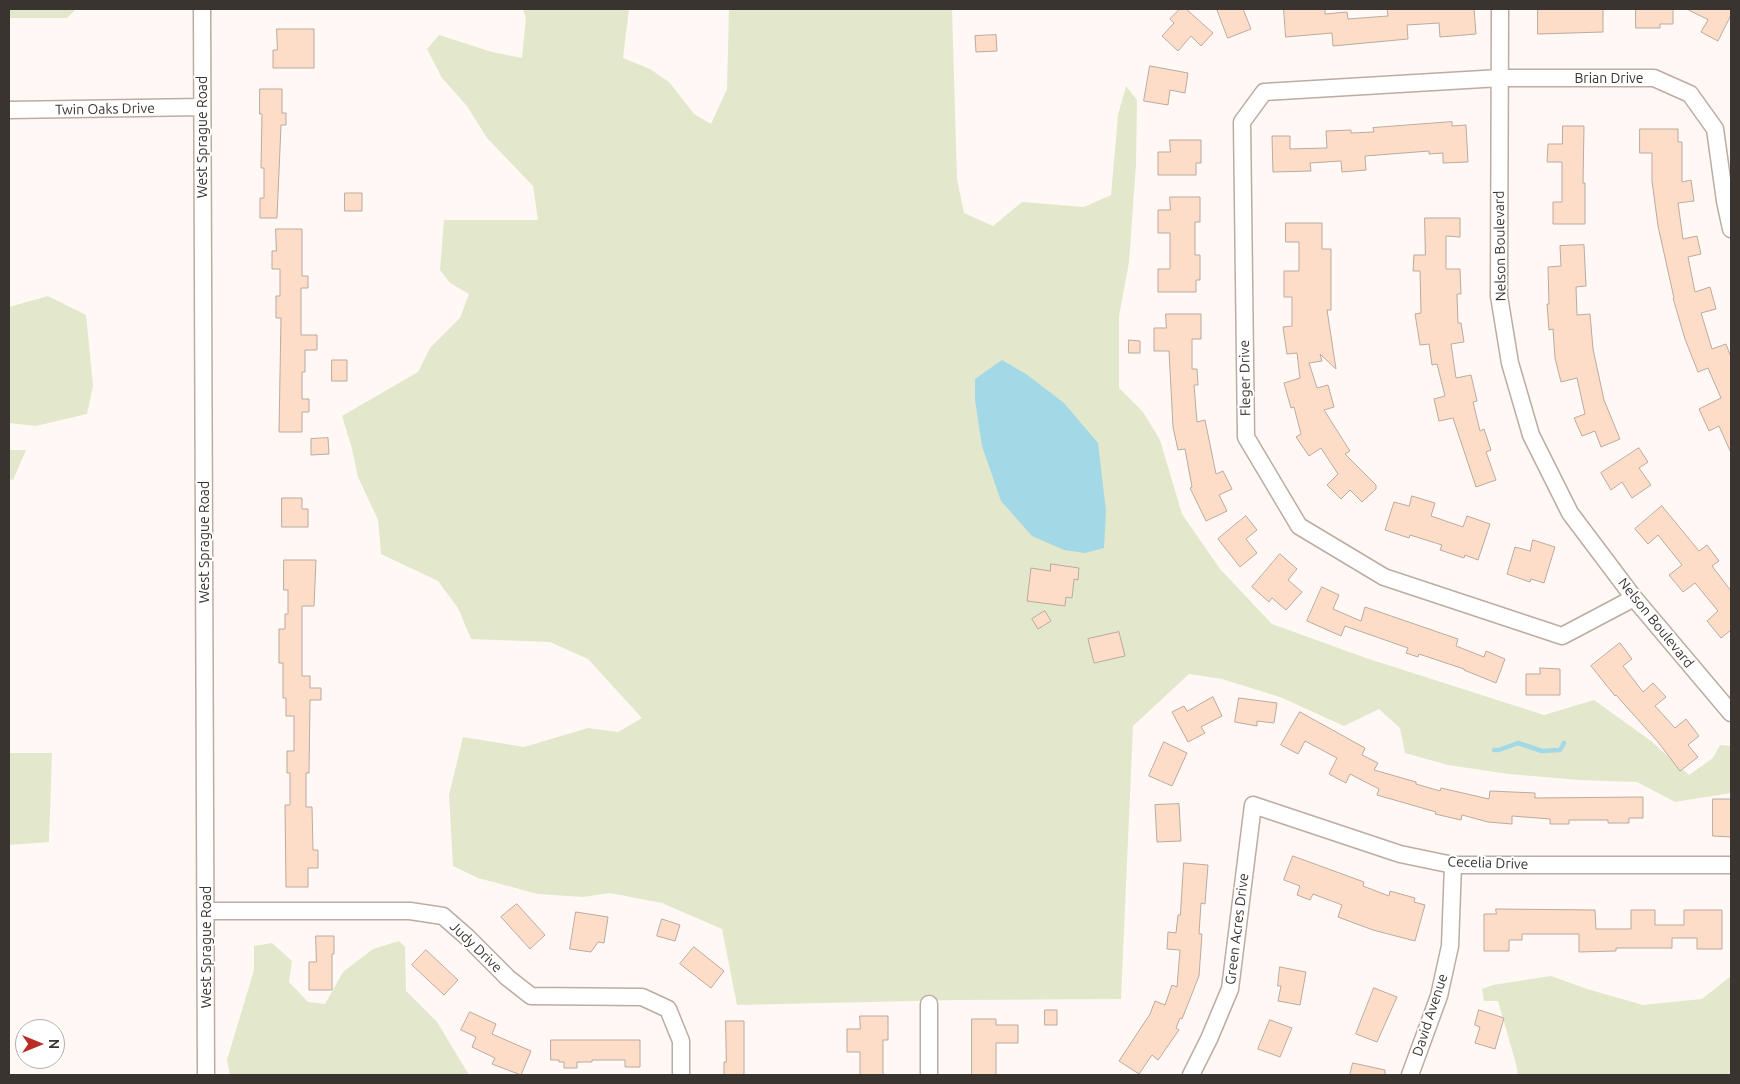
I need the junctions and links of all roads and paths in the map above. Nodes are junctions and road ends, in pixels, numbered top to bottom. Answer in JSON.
{"nodes":[{"id":1,"x":202,"y":9,"type":"edge"},
{"id":2,"x":1500,"y":9,"type":"edge"},
{"id":3,"x":1500,"y":78,"type":"junction"},
{"id":4,"x":202,"y":107,"type":"junction"},
{"id":5,"x":9,"y":110,"type":"edge"},
{"id":6,"x":1731,"y":229,"type":"edge"},
{"id":7,"x":1634,"y":598,"type":"junction"},
{"id":8,"x":1731,"y":713,"type":"edge"},
{"id":9,"x":1253,"y":805,"type":"joint"},
{"id":10,"x":1453,"y":864,"type":"junction"},
{"id":11,"x":1731,"y":864,"type":"edge"},
{"id":12,"x":206,"y":911,"type":"junction"},
{"id":13,"x":929,"y":1004,"type":"dead end"},
{"id":14,"x":206,"y":1075,"type":"edge"},
{"id":15,"x":681,"y":1075,"type":"edge"},
{"id":16,"x":929,"y":1075,"type":"edge"},
{"id":17,"x":1191,"y":1075,"type":"edge"},
{"id":18,"x":1410,"y":1075,"type":"edge"}],
"edges":[{"from":1,"to":4,"type":"street","name":"West Sprague Road"},
{"from":2,"to":3,"type":"street","name":"Nelson Boulevard"},
{"from":3,"to":6,"type":"street","name":"Brian Drive"},
{"from":3,"to":7,"type":"street","name":"Nelson Boulevard"},
{"from":3,"to":7,"type":"street","name":"Fleger Drive"},
{"from":4,"to":5,"type":"street","name":"Twin Oaks Drive"},
{"from":4,"to":12,"type":"street","name":"West Sprague Road"},
{"from":7,"to":8,"type":"street","name":"Nelson Boulevard"},
{"from":9,"to":10,"type":"street","name":"Cecelia Drive"},
{"from":9,"to":17,"type":"street","name":"Green Acres Drive"},
{"from":10,"to":11,"type":"street","name":"Cecelia Drive"},
{"from":10,"to":18,"type":"street","name":"David Avenue"},
{"from":12,"to":14,"type":"street","name":"West Sprague Road"},
{"from":12,"to":15,"type":"street","name":"Judy Drive"},
{"from":13,"to":16,"type":"street"}]}
